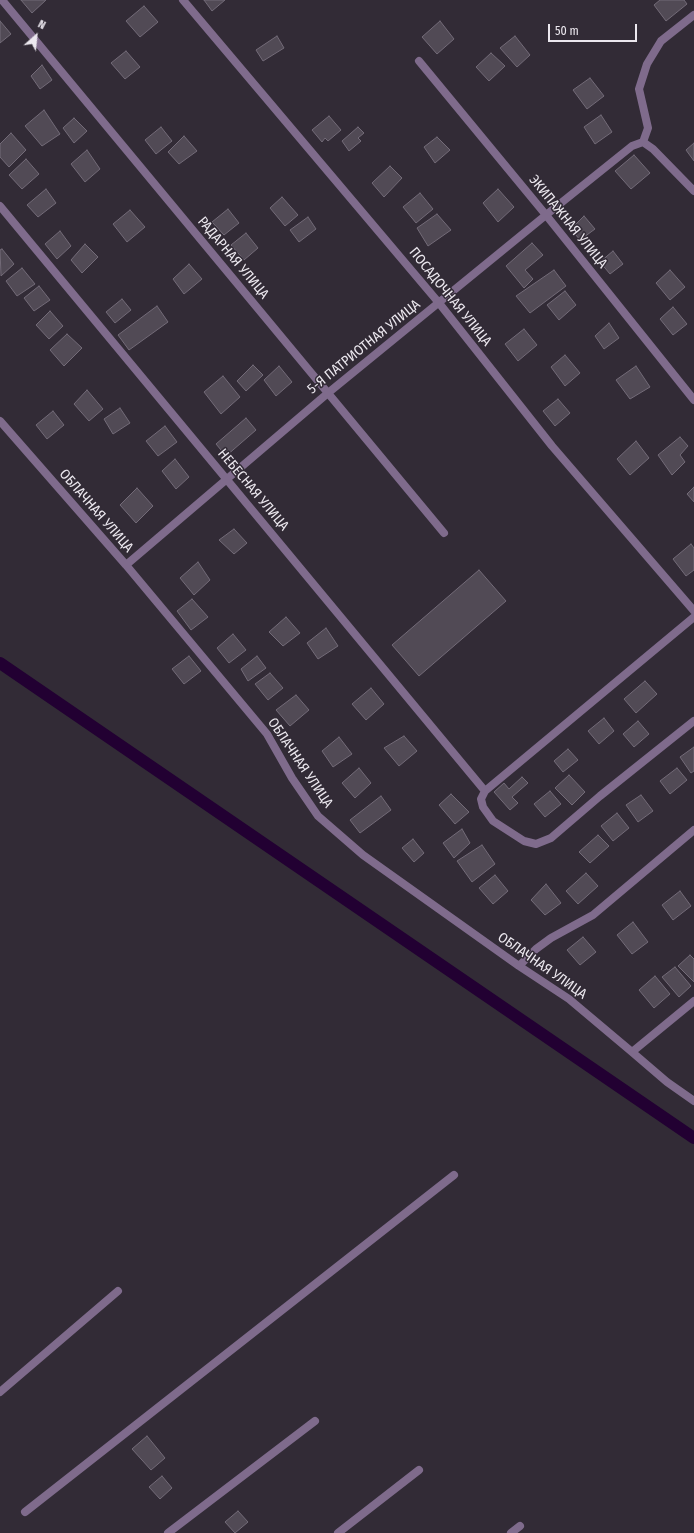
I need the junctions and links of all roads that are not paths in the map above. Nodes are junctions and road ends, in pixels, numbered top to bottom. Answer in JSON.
{"nodes":[{"id":1,"x":2,"y":0,"type":"edge"},
{"id":2,"x":183,"y":0,"type":"edge"},
{"id":3,"x":694,"y":15,"type":"edge"},
{"id":4,"x":419,"y":61,"type":"dead end"},
{"id":5,"x":643,"y":142,"type":"junction"},
{"id":6,"x":694,"y":191,"type":"edge"},
{"id":7,"x":0,"y":206,"type":"edge"},
{"id":8,"x":546,"y":215,"type":"junction"},
{"id":9,"x":439,"y":303,"type":"junction"},
{"id":10,"x":328,"y":393,"type":"junction"},
{"id":11,"x":694,"y":400,"type":"edge"},
{"id":12,"x":0,"y":421,"type":"edge"},
{"id":13,"x":227,"y":479,"type":"junction"},
{"id":14,"x":444,"y":533,"type":"dead end"},
{"id":15,"x":126,"y":565,"type":"junction"},
{"id":16,"x":694,"y":611,"type":"edge"},
{"id":17,"x":694,"y":616,"type":"edge"},
{"id":18,"x":694,"y":721,"type":"edge"},
{"id":19,"x":485,"y":791,"type":"junction"},
{"id":20,"x":694,"y":830,"type":"edge"},
{"id":21,"x":519,"y":966,"type":"junction"},
{"id":22,"x":694,"y":1001,"type":"edge"},
{"id":23,"x":632,"y":1052,"type":"junction"},
{"id":24,"x":694,"y":1101,"type":"edge"},
{"id":25,"x":454,"y":1175,"type":"dead end"},
{"id":26,"x":118,"y":1291,"type":"dead end"},
{"id":27,"x":0,"y":1392,"type":"edge"},
{"id":28,"x":315,"y":1421,"type":"dead end"},
{"id":29,"x":419,"y":1470,"type":"dead end"},
{"id":30,"x":25,"y":1512,"type":"dead end"},
{"id":31,"x":520,"y":1526,"type":"dead end"},
{"id":32,"x":168,"y":1533,"type":"edge"},
{"id":33,"x":338,"y":1533,"type":"edge"},
{"id":34,"x":511,"y":1533,"type":"edge"}],
"edges":[{"from":1,"to":10,"type":"street","name":"РАДАРНАЯ УЛИЦА"},
{"from":2,"to":9,"type":"street","name":"ПОСАДОЧНАЯ УЛИЦА"},
{"from":3,"to":5,"type":"street"},
{"from":4,"to":8,"type":"street","name":"ЭКИПАЖНАЯ УЛИЦА"},
{"from":5,"to":6,"type":"street"},
{"from":5,"to":8,"type":"street","name":"5-Я ПАТРИОТНАЯ УЛИЦА"},
{"from":7,"to":13,"type":"street","name":"НЕБЕСНАЯ УЛИЦА"},
{"from":8,"to":9,"type":"street","name":"5-Я ПАТРИОТНАЯ УЛИЦА"},
{"from":8,"to":11,"type":"street","name":"ЭКИПАЖНАЯ УЛИЦА"},
{"from":9,"to":10,"type":"street","name":"5-Я ПАТРИОТНАЯ УЛИЦА"},
{"from":9,"to":16,"type":"street","name":"ПОСАДОЧНАЯ УЛИЦА"},
{"from":10,"to":13,"type":"street","name":"5-Я ПАТРИОТНАЯ УЛИЦА"},
{"from":10,"to":14,"type":"street","name":"РАДАРНАЯ УЛИЦА"},
{"from":12,"to":15,"type":"street","name":"ОБЛАЧНАЯ УЛИЦА"},
{"from":13,"to":15,"type":"street","name":"5-Я ПАТРИОТНАЯ УЛИЦА"},
{"from":13,"to":19,"type":"street","name":"НЕБЕСНАЯ УЛИЦА"},
{"from":15,"to":21,"type":"street","name":"ОБЛАЧНАЯ УЛИЦА"},
{"from":17,"to":19,"type":"street"},
{"from":18,"to":19,"type":"street"},
{"from":20,"to":21,"type":"street"},
{"from":21,"to":23,"type":"street","name":"ОБЛАЧНАЯ УЛИЦА"},
{"from":22,"to":23,"type":"street"},
{"from":23,"to":24,"type":"street","name":"ОБЛАЧНАЯ УЛИЦА"},
{"from":25,"to":30,"type":"street"},
{"from":26,"to":27,"type":"street"},
{"from":28,"to":32,"type":"street"},
{"from":29,"to":33,"type":"street"},
{"from":31,"to":34,"type":"street"}]}
